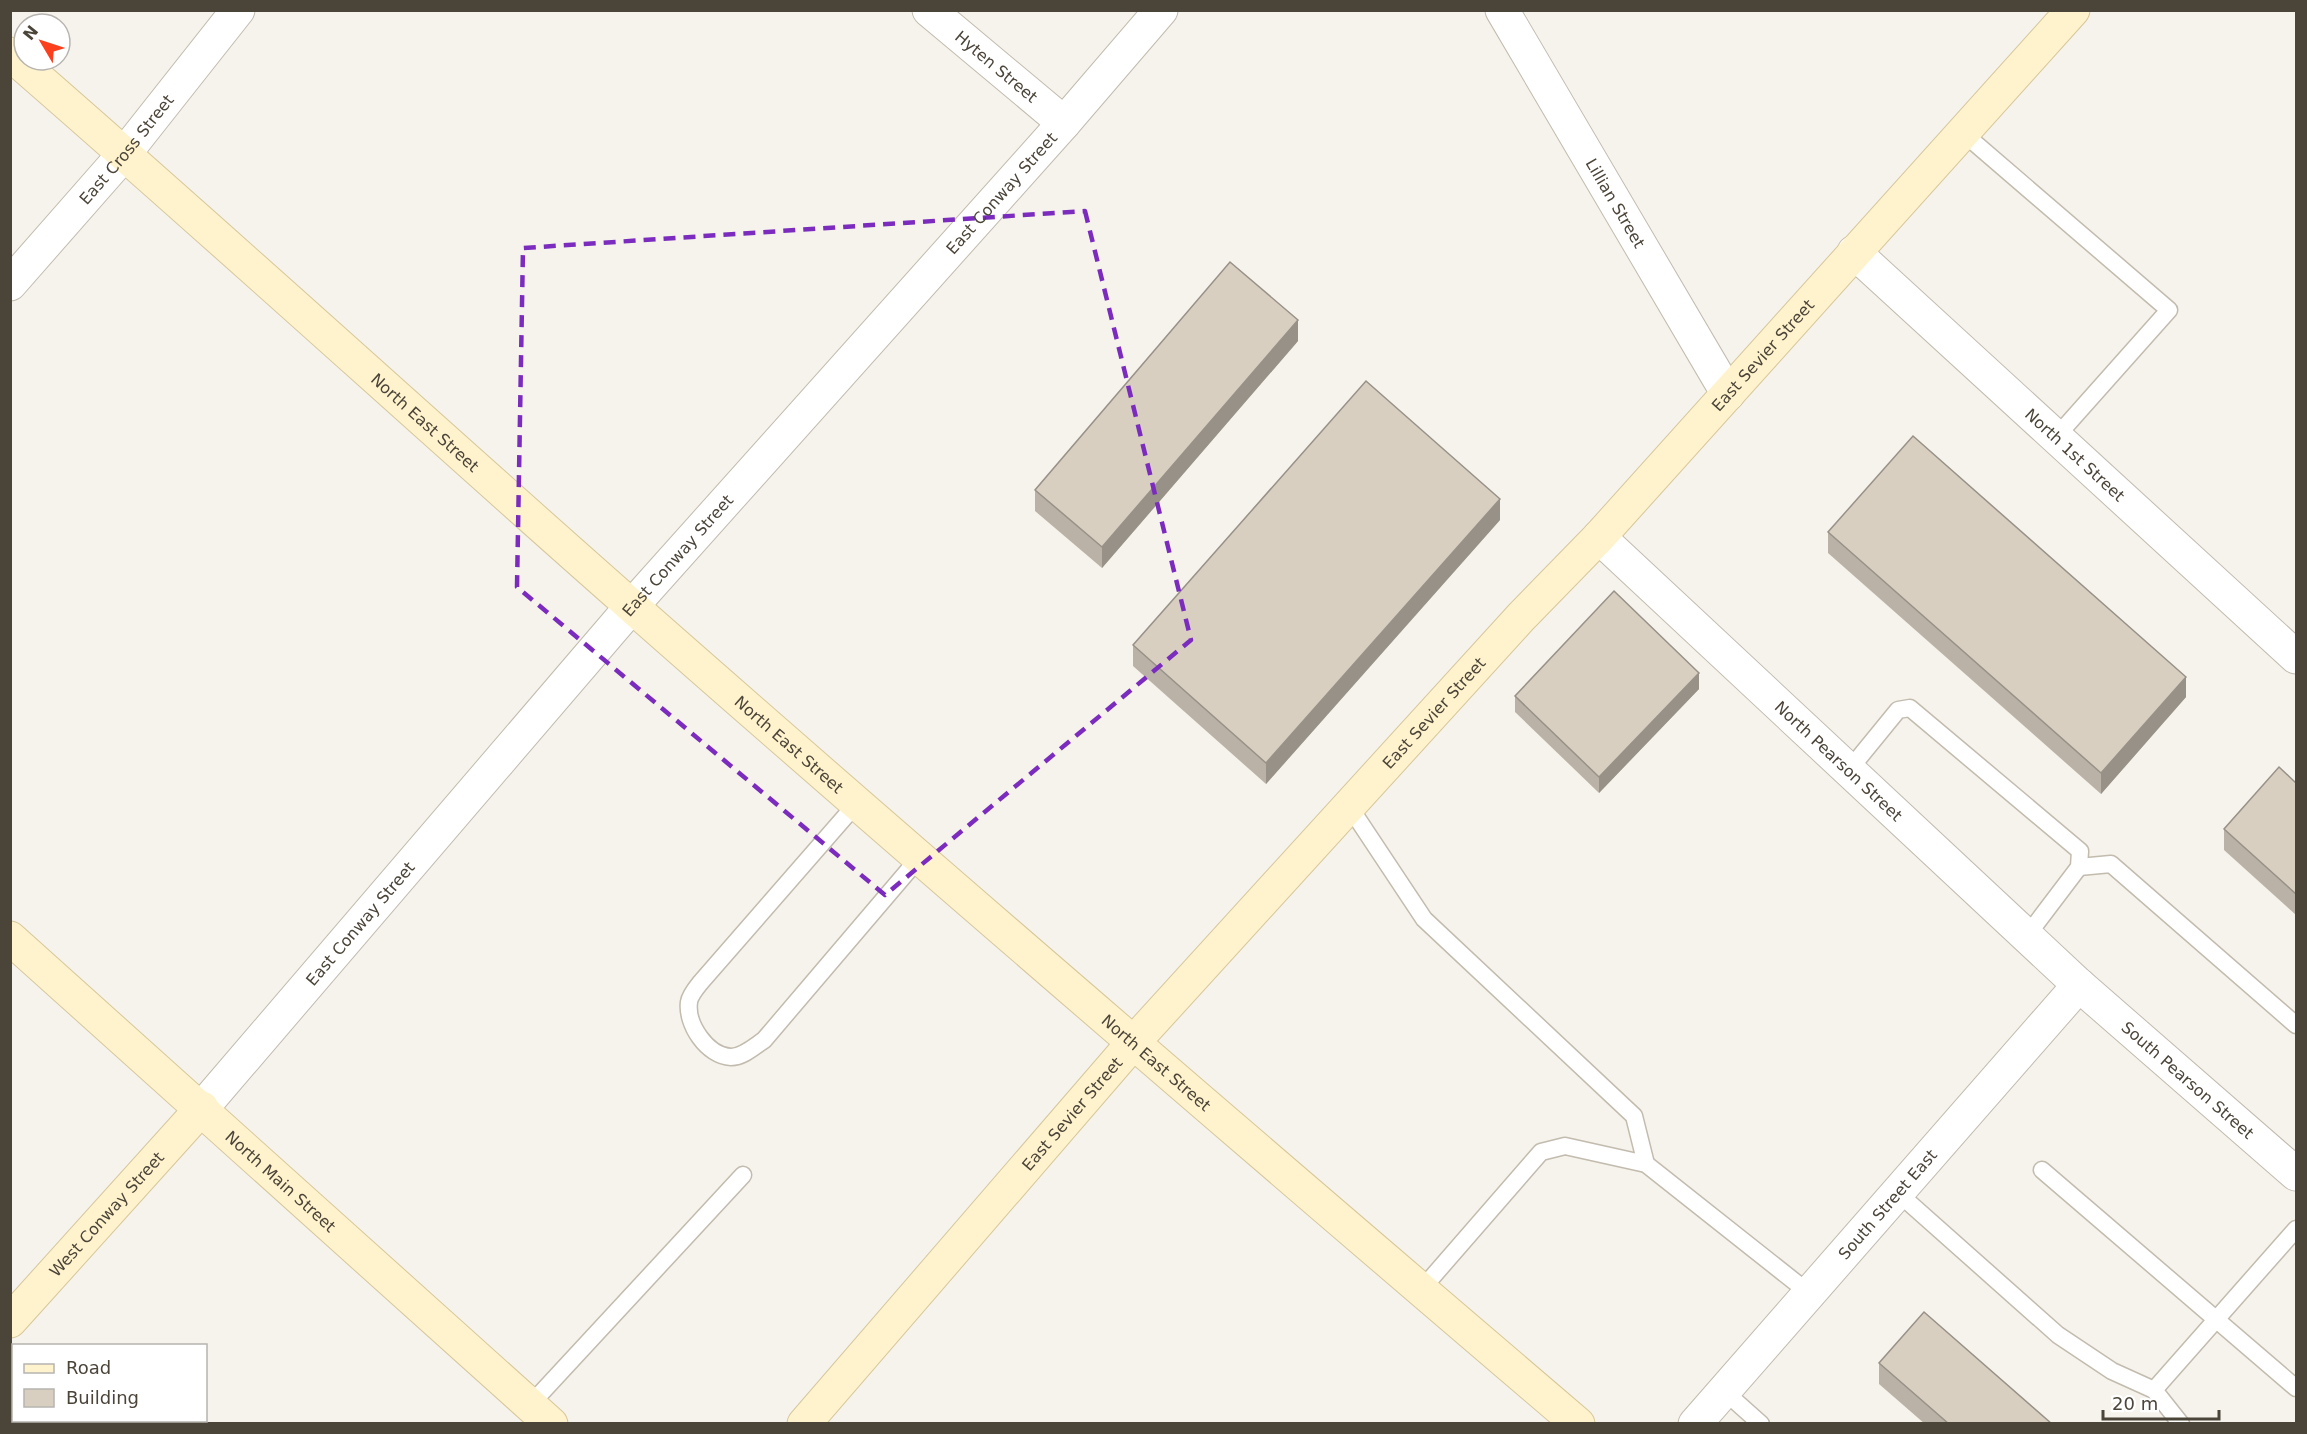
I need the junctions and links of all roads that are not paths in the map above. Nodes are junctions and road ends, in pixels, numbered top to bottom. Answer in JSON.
{"nodes":[{"id":1,"x":238,"y":10,"type":"edge"},
{"id":2,"x":929,"y":10,"type":"edge"},
{"id":3,"x":1161,"y":10,"type":"edge"},
{"id":4,"x":1502,"y":10,"type":"edge"},
{"id":5,"x":2073,"y":10,"type":"edge"},
{"id":6,"x":10,"y":54,"type":"edge"},
{"id":7,"x":1064,"y":123,"type":"junction"},
{"id":8,"x":1962,"y":132,"type":"junction"},
{"id":9,"x":125,"y":153,"type":"junction"},
{"id":10,"x":1854,"y":252,"type":"junction"},
{"id":11,"x":10,"y":284,"type":"edge"},
{"id":12,"x":1728,"y":394,"type":"junction"},
{"id":13,"x":2056,"y":437,"type":"junction"},
{"id":14,"x":1599,"y":537,"type":"junction"},
{"id":15,"x":632,"y":606,"type":"junction"},
{"id":16,"x":2296,"y":657,"type":"edge"},
{"id":17,"x":1849,"y":770,"type":"junction"},
{"id":18,"x":857,"y":803,"type":"junction"},
{"id":19,"x":1348,"y":806,"type":"junction"},
{"id":20,"x":919,"y":858,"type":"junction"},
{"id":21,"x":2079,"y":867,"type":"junction"},
{"id":22,"x":2026,"y":936,"type":"junction"},
{"id":23,"x":10,"y":938,"type":"edge"},
{"id":24,"x":2079,"y":985,"type":"junction"},
{"id":25,"x":2296,"y":1025,"type":"edge"},
{"id":26,"x":1132,"y":1044,"type":"junction"},
{"id":27,"x":202,"y":1108,"type":"junction"},
{"id":28,"x":1646,"y":1164,"type":"junction"},
{"id":29,"x":2042,"y":1170,"type":"dead end"},
{"id":30,"x":2296,"y":1174,"type":"edge"},
{"id":31,"x":742,"y":1175,"type":"dead end"},
{"id":32,"x":1897,"y":1192,"type":"junction"},
{"id":33,"x":2296,"y":1229,"type":"edge"},
{"id":34,"x":1421,"y":1290,"type":"junction"},
{"id":35,"x":1809,"y":1293,"type":"junction"},
{"id":36,"x":2217,"y":1320,"type":"junction"},
{"id":37,"x":10,"y":1321,"type":"edge"},
{"id":38,"x":2296,"y":1389,"type":"edge"},
{"id":39,"x":2154,"y":1390,"type":"junction"},
{"id":40,"x":1724,"y":1391,"type":"junction"},
{"id":41,"x":541,"y":1414,"type":"edge"},
{"id":42,"x":804,"y":1424,"type":"edge"},
{"id":43,"x":1578,"y":1424,"type":"edge"},
{"id":44,"x":1695,"y":1424,"type":"edge"},
{"id":45,"x":1761,"y":1424,"type":"edge"},
{"id":46,"x":2181,"y":1424,"type":"edge"}],
"edges":[{"from":1,"to":9,"type":"street","name":"East Cross Street"},
{"from":2,"to":7,"type":"street","name":"Hyten Street"},
{"from":3,"to":7,"type":"street","name":"East Conway Street"},
{"from":4,"to":12,"type":"street","name":"Lillian Street"},
{"from":5,"to":8,"type":"main road","name":"East Sevier Street"},
{"from":6,"to":9,"type":"main road","name":"North East Street"},
{"from":7,"to":15,"type":"street","name":"East Conway Street"},
{"from":8,"to":10,"type":"main road","name":"East Sevier Street"},
{"from":8,"to":13,"type":"lane"},
{"from":9,"to":11,"type":"street","name":"East Cross Street"},
{"from":9,"to":15,"type":"main road","name":"North East Street"},
{"from":10,"to":12,"type":"main road","name":"East Sevier Street"},
{"from":10,"to":13,"type":"street","name":"North 1st Street"},
{"from":12,"to":14,"type":"main road","name":"East Sevier Street"},
{"from":13,"to":16,"type":"street","name":"North 1st Street"},
{"from":14,"to":17,"type":"street","name":"North Pearson Street"},
{"from":14,"to":19,"type":"main road","name":"East Sevier Street"},
{"from":15,"to":18,"type":"main road","name":"North East Street"},
{"from":15,"to":27,"type":"street","name":"East Conway Street"},
{"from":17,"to":21,"type":"lane"},
{"from":17,"to":22,"type":"street","name":"North Pearson Street"},
{"from":18,"to":20,"type":"main road","name":"North East Street"},
{"from":18,"to":20,"type":"lane"},
{"from":19,"to":26,"type":"main road","name":"East Sevier Street"},
{"from":19,"to":28,"type":"lane"},
{"from":20,"to":26,"type":"main road","name":"North East Street"},
{"from":21,"to":22,"type":"lane"},
{"from":21,"to":25,"type":"lane"},
{"from":22,"to":24,"type":"street","name":"North Pearson Street"},
{"from":23,"to":27,"type":"main road","name":"North Main Street"},
{"from":24,"to":30,"type":"street","name":"South Pearson Street"},
{"from":24,"to":32,"type":"street","name":"South Street East"},
{"from":26,"to":34,"type":"main road","name":"North East Street"},
{"from":26,"to":42,"type":"main road","name":"East Sevier Street"},
{"from":27,"to":37,"type":"main road","name":"West Conway Street"},
{"from":27,"to":41,"type":"main road","name":"North Main Street"},
{"from":28,"to":34,"type":"lane"},
{"from":28,"to":35,"type":"lane"},
{"from":29,"to":36,"type":"lane"},
{"from":31,"to":41,"type":"lane"},
{"from":32,"to":35,"type":"street","name":"South Street East"},
{"from":32,"to":39,"type":"lane"},
{"from":33,"to":36,"type":"lane"},
{"from":34,"to":43,"type":"main road","name":"North East Street"},
{"from":35,"to":40,"type":"street","name":"South Street East"},
{"from":36,"to":38,"type":"lane"},
{"from":36,"to":39,"type":"lane"},
{"from":39,"to":46,"type":"lane"},
{"from":40,"to":44,"type":"street","name":"South Street East"},
{"from":40,"to":45,"type":"lane"}]}
